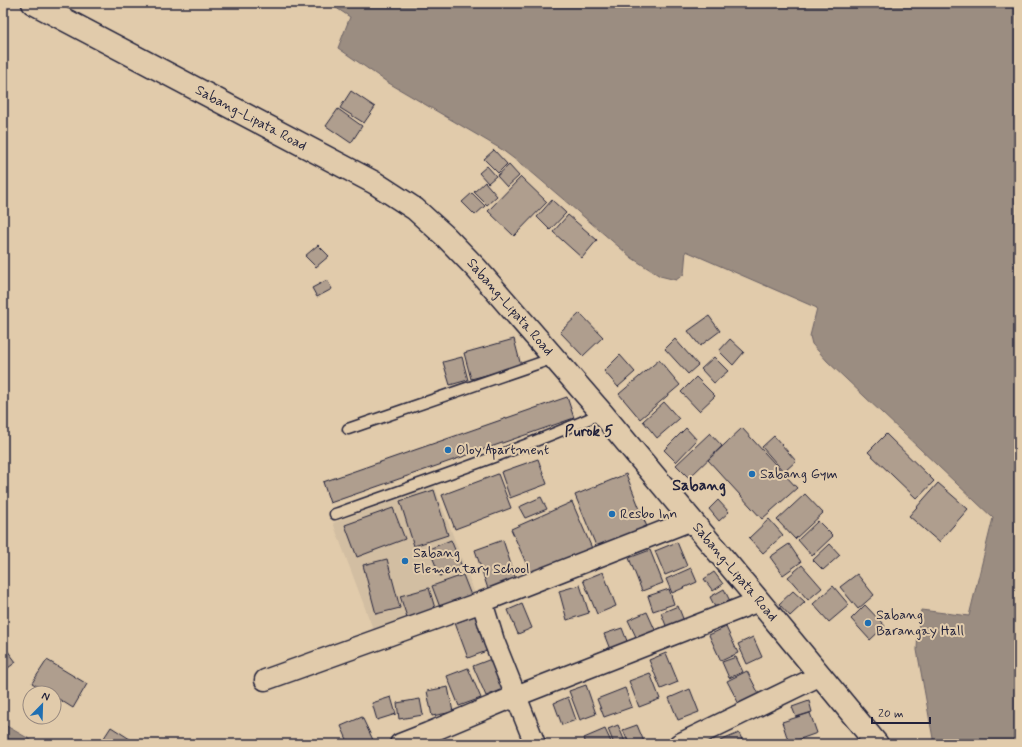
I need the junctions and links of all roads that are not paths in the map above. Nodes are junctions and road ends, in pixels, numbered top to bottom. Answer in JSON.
{"nodes":[{"id":1,"x":33,"y":3,"type":"edge"},
{"id":2,"x":554,"y":358,"type":"junction"},
{"id":3,"x":602,"y":413,"type":"junction"},
{"id":4,"x":348,"y":429,"type":"dead end"},
{"id":5,"x":335,"y":514,"type":"dead end"},
{"id":6,"x":692,"y":520,"type":"junction"},
{"id":7,"x":759,"y":601,"type":"junction"},
{"id":8,"x":482,"y":602,"type":"junction"},
{"id":9,"x":821,"y":675,"type":"junction"},
{"id":10,"x":265,"y":680,"type":"dead end"},
{"id":11,"x":516,"y":696,"type":"junction"},
{"id":12,"x":400,"y":744,"type":"edge"},
{"id":13,"x":535,"y":744,"type":"edge"},
{"id":14,"x":679,"y":744,"type":"edge"},
{"id":15,"x":877,"y":744,"type":"edge"}],
"edges":[{"from":1,"to":2,"type":"main road","name":"Sabang-Lipata Road"},
{"from":2,"to":3,"type":"main road","name":"Sabang-Lipata Road"},
{"from":2,"to":4,"type":"lane"},
{"from":3,"to":5,"type":"lane"},
{"from":3,"to":6,"type":"main road","name":"Sabang-Lipata Road"},
{"from":6,"to":7,"type":"main road","name":"Sabang-Lipata Road"},
{"from":6,"to":8,"type":"street"},
{"from":7,"to":9,"type":"main road","name":"Sabang-Lipata Road"},
{"from":7,"to":11,"type":"street"},
{"from":8,"to":10,"type":"street"},
{"from":8,"to":11,"type":"street"},
{"from":9,"to":14,"type":"street"},
{"from":9,"to":15,"type":"main road","name":"Sabang-Lipata Road"},
{"from":11,"to":12,"type":"street"},
{"from":11,"to":13,"type":"street"}]}
